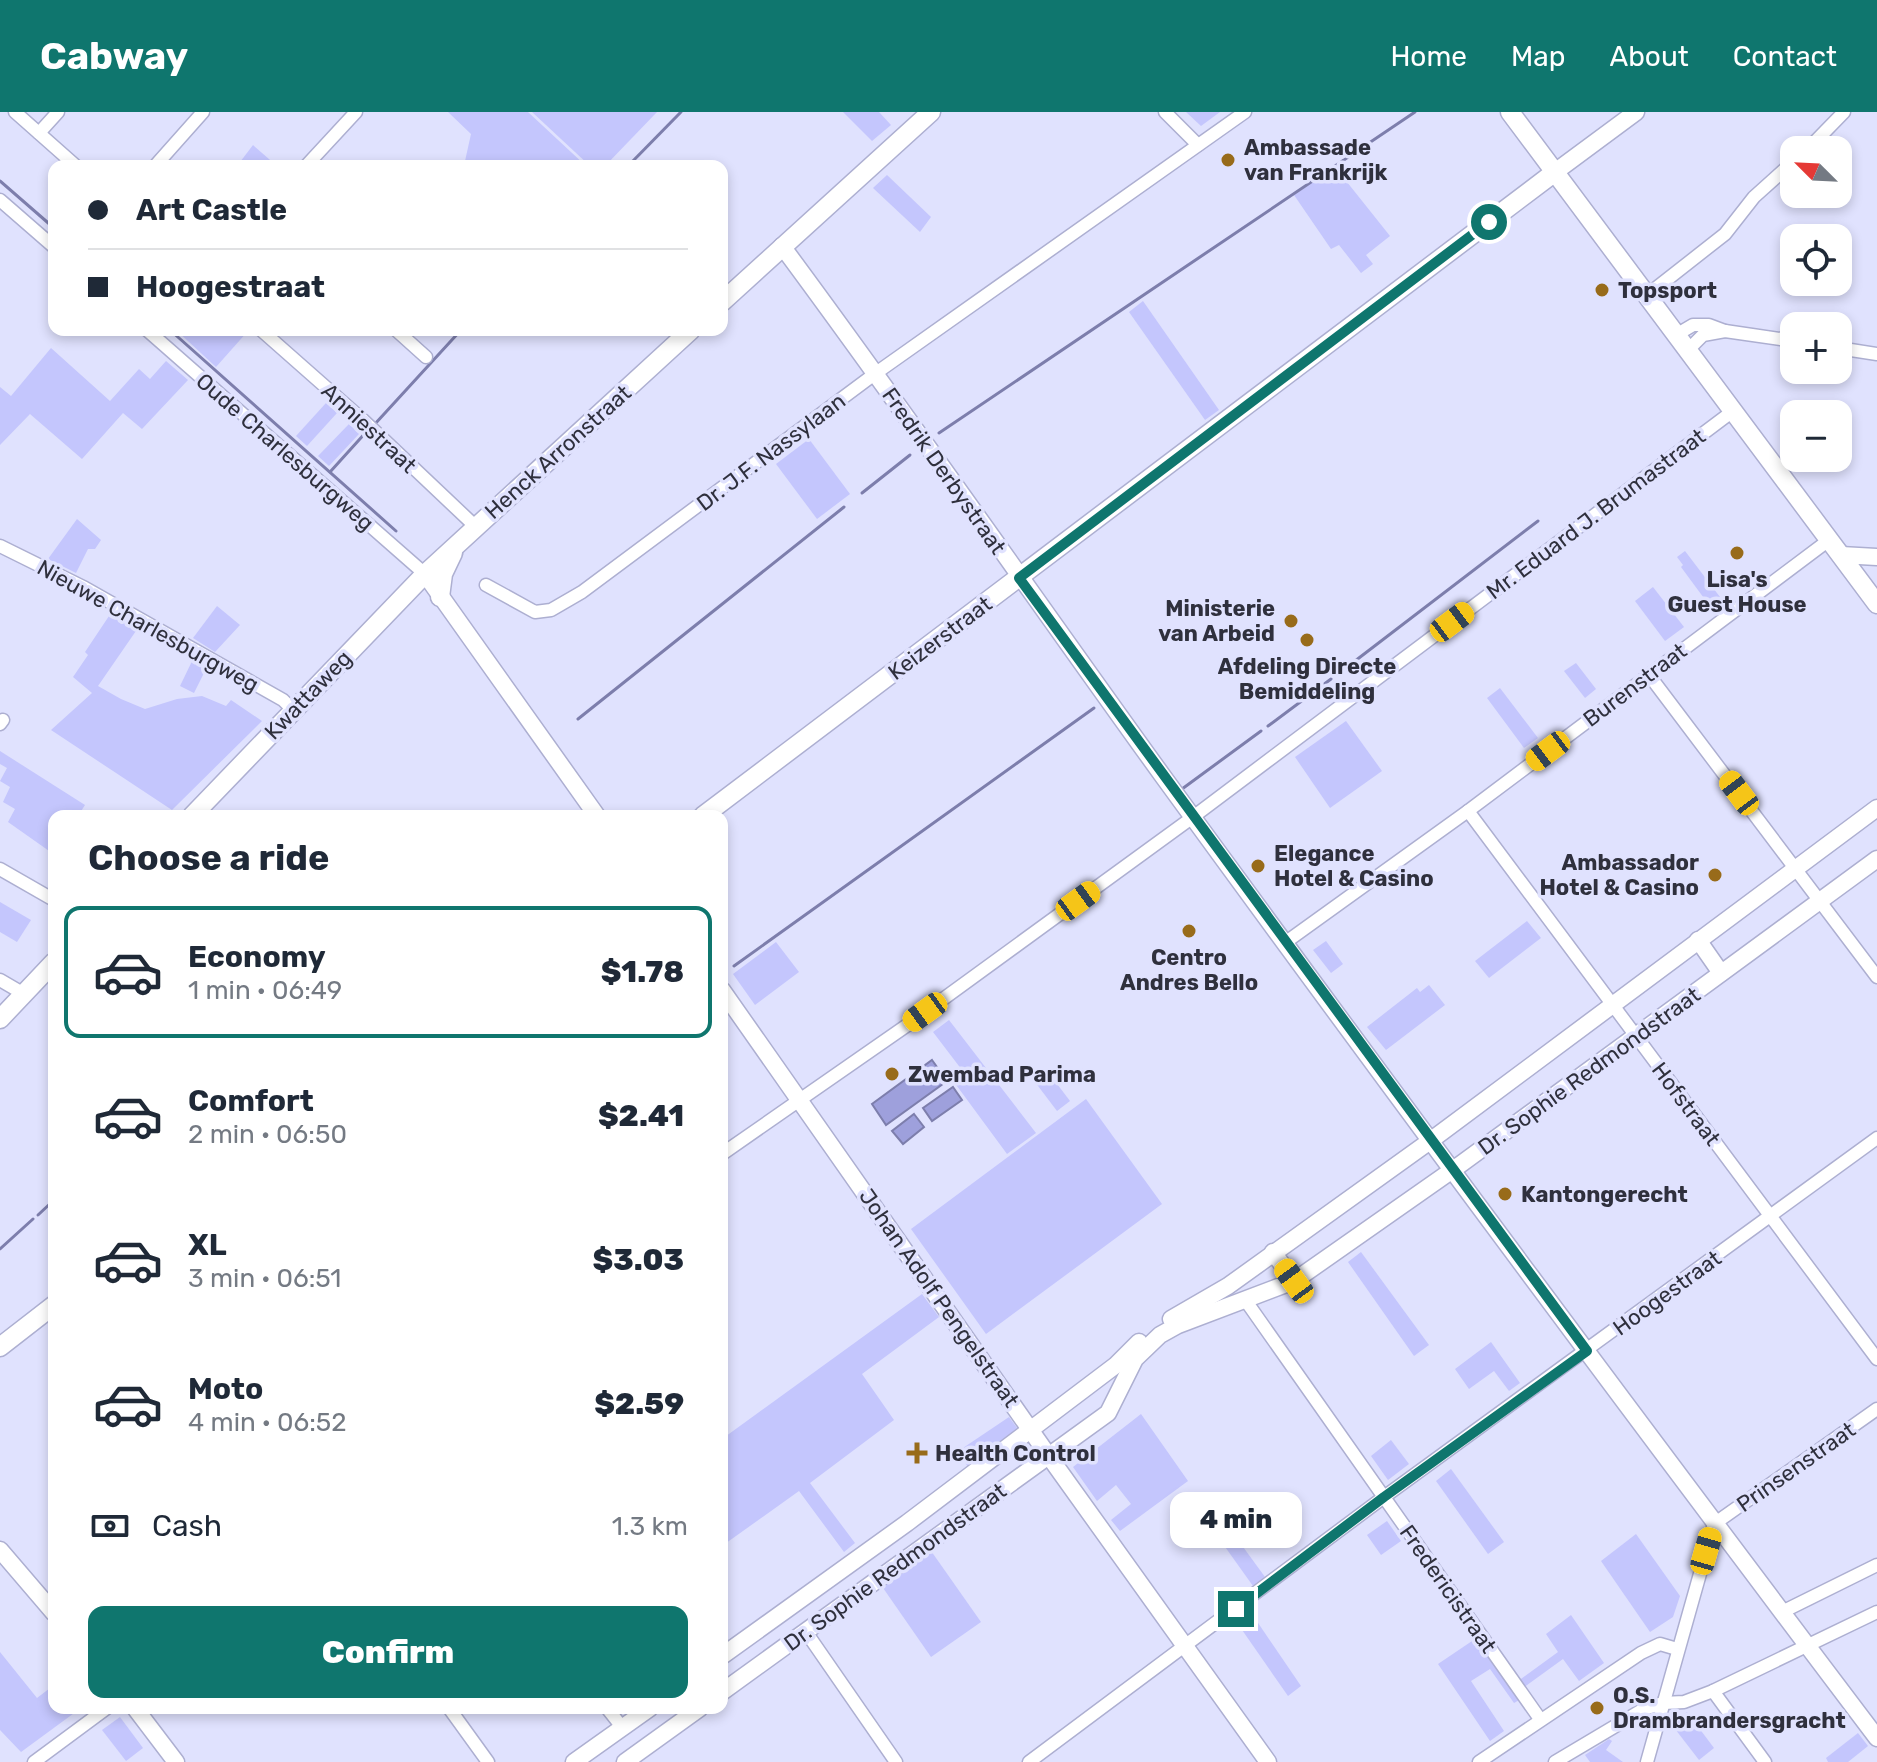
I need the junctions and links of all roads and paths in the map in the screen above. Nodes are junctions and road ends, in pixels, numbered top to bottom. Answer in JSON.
{"nodes":[{"id":1,"x":15,"y":112,"type":"edge"},
{"id":2,"x":58,"y":112,"type":"edge"},
{"id":3,"x":203,"y":112,"type":"edge"},
{"id":4,"x":356,"y":112,"type":"edge"},
{"id":5,"x":931,"y":112,"type":"edge"},
{"id":6,"x":1165,"y":112,"type":"edge"},
{"id":7,"x":1245,"y":112,"type":"edge"},
{"id":8,"x":1510,"y":112,"type":"edge"},
{"id":9,"x":1636,"y":112,"type":"edge"},
{"id":10,"x":1844,"y":112,"type":"edge"},
{"id":11,"x":39,"y":133,"type":"junction"},
{"id":12,"x":1821,"y":136,"type":"edge"},
{"id":13,"x":1198,"y":145,"type":"junction"},
{"id":14,"x":69,"y":160,"type":"edge"},
{"id":15,"x":160,"y":160,"type":"edge"},
{"id":16,"x":312,"y":160,"type":"edge"},
{"id":17,"x":1555,"y":172,"type":"junction"},
{"id":18,"x":1780,"y":174,"type":"edge"},
{"id":19,"x":0,"y":200,"type":"edge"},
{"id":20,"x":48,"y":242,"type":"edge"},
{"id":21,"x":782,"y":246,"type":"junction"},
{"id":22,"x":728,"y":296,"type":"edge"},
{"id":23,"x":1646,"y":296,"type":"junction"},
{"id":24,"x":1725,"y":331,"type":"junction"},
{"id":25,"x":1676,"y":335,"type":"junction"},
{"id":26,"x":154,"y":336,"type":"edge"},
{"id":27,"x":277,"y":336,"type":"edge"},
{"id":28,"x":403,"y":336,"type":"edge"},
{"id":29,"x":684,"y":336,"type":"edge"},
{"id":30,"x":1780,"y":339,"type":"edge"},
{"id":31,"x":1688,"y":350,"type":"junction"},
{"id":32,"x":1852,"y":350,"type":"edge"},
{"id":33,"x":1877,"y":354,"type":"edge"},
{"id":34,"x":426,"y":357,"type":"dead end"},
{"id":35,"x":876,"y":373,"type":"junction"},
{"id":36,"x":1733,"y":411,"type":"junction"},
{"id":37,"x":476,"y":527,"type":"junction"},
{"id":38,"x":1829,"y":540,"type":"junction"},
{"id":39,"x":461,"y":541,"type":"junction"},
{"id":40,"x":0,"y":546,"type":"edge"},
{"id":41,"x":1841,"y":555,"type":"junction"},
{"id":42,"x":1877,"y":557,"type":"edge"},
{"id":43,"x":425,"y":574,"type":"junction"},
{"id":44,"x":1019,"y":578,"type":"junction"},
{"id":45,"x":486,"y":585,"type":"dead end"},
{"id":46,"x":440,"y":597,"type":"junction"},
{"id":47,"x":1877,"y":604,"type":"edge"},
{"id":48,"x":1649,"y":675,"type":"junction"},
{"id":49,"x":293,"y":710,"type":"junction"},
{"id":50,"x":1877,"y":808,"type":"edge"},
{"id":51,"x":198,"y":810,"type":"edge"},
{"id":52,"x":593,"y":810,"type":"edge"},
{"id":53,"x":711,"y":810,"type":"edge"},
{"id":54,"x":1468,"y":811,"type":"junction"},
{"id":55,"x":1193,"y":817,"type":"junction"},
{"id":56,"x":1877,"y":859,"type":"edge"},
{"id":57,"x":1795,"y":867,"type":"junction"},
{"id":58,"x":0,"y":869,"type":"edge"},
{"id":59,"x":48,"y":897,"type":"edge"},
{"id":60,"x":1821,"y":901,"type":"junction"},
{"id":61,"x":1698,"y":940,"type":"junction"},
{"id":62,"x":1286,"y":942,"type":"junction"},
{"id":63,"x":48,"y":968,"type":"edge"},
{"id":64,"x":1721,"y":973,"type":"junction"},
{"id":65,"x":1877,"y":977,"type":"edge"},
{"id":66,"x":0,"y":980,"type":"edge"},
{"id":67,"x":24,"y":994,"type":"junction"},
{"id":68,"x":728,"y":998,"type":"edge"},
{"id":69,"x":1612,"y":1004,"type":"junction"},
{"id":70,"x":0,"y":1019,"type":"edge"},
{"id":71,"x":1635,"y":1036,"type":"junction"},
{"id":72,"x":800,"y":1098,"type":"junction"},
{"id":73,"x":1877,"y":1138,"type":"edge"},
{"id":74,"x":1430,"y":1141,"type":"junction"},
{"id":75,"x":728,"y":1150,"type":"edge"},
{"id":76,"x":1452,"y":1171,"type":"junction"},
{"id":77,"x":1770,"y":1217,"type":"junction"},
{"id":78,"x":1273,"y":1252,"type":"junction"},
{"id":79,"x":1294,"y":1281,"type":"junction"},
{"id":80,"x":1246,"y":1301,"type":"junction"},
{"id":81,"x":48,"y":1310,"type":"edge"},
{"id":82,"x":1196,"y":1312,"type":"junction"},
{"id":83,"x":0,"y":1347,"type":"edge"},
{"id":84,"x":1587,"y":1351,"type":"junction"},
{"id":85,"x":1877,"y":1359,"type":"edge"},
{"id":86,"x":1877,"y":1409,"type":"edge"},
{"id":87,"x":1031,"y":1429,"type":"junction"},
{"id":88,"x":1048,"y":1455,"type":"junction"},
{"id":89,"x":1384,"y":1497,"type":"junction"},
{"id":90,"x":907,"y":1523,"type":"junction"},
{"id":91,"x":1714,"y":1524,"type":"junction"},
{"id":92,"x":940,"y":1534,"type":"junction"},
{"id":93,"x":0,"y":1550,"type":"edge"},
{"id":94,"x":1877,"y":1565,"type":"edge"},
{"id":95,"x":48,"y":1606,"type":"edge"},
{"id":96,"x":1782,"y":1612,"type":"junction"},
{"id":97,"x":1877,"y":1612,"type":"edge"},
{"id":98,"x":806,"y":1632,"type":"junction"},
{"id":99,"x":1806,"y":1644,"type":"junction"},
{"id":100,"x":1186,"y":1647,"type":"junction"},
{"id":101,"x":1677,"y":1649,"type":"junction"},
{"id":102,"x":728,"y":1652,"type":"edge"},
{"id":103,"x":728,"y":1688,"type":"edge"},
{"id":104,"x":1713,"y":1691,"type":"junction"},
{"id":105,"x":1663,"y":1703,"type":"junction"},
{"id":106,"x":99,"y":1714,"type":"edge"},
{"id":107,"x":140,"y":1714,"type":"edge"},
{"id":108,"x":453,"y":1714,"type":"edge"},
{"id":109,"x":612,"y":1714,"type":"edge"},
{"id":110,"x":641,"y":1714,"type":"edge"},
{"id":111,"x":692,"y":1714,"type":"edge"},
{"id":112,"x":1540,"y":1719,"type":"junction"},
{"id":113,"x":622,"y":1727,"type":"junction"},
{"id":114,"x":607,"y":1738,"type":"junction"},
{"id":115,"x":1877,"y":1738,"type":"edge"},
{"id":116,"x":594,"y":1756,"type":"edge"},
{"id":117,"x":34,"y":1762,"type":"edge"},
{"id":118,"x":176,"y":1762,"type":"edge"},
{"id":119,"x":488,"y":1762,"type":"edge"},
{"id":120,"x":574,"y":1762,"type":"edge"},
{"id":121,"x":624,"y":1762,"type":"edge"},
{"id":122,"x":896,"y":1762,"type":"edge"},
{"id":123,"x":1029,"y":1762,"type":"edge"},
{"id":124,"x":1268,"y":1762,"type":"edge"},
{"id":125,"x":1479,"y":1762,"type":"edge"},
{"id":126,"x":1555,"y":1762,"type":"edge"},
{"id":127,"x":1647,"y":1762,"type":"edge"},
{"id":128,"x":1765,"y":1762,"type":"edge"}],
"edges":[{"from":1,"to":11,"type":"street"},
{"from":2,"to":11,"type":"street"},
{"from":3,"to":15,"type":"street"},
{"from":4,"to":16,"type":"street"},
{"from":5,"to":21,"type":"main road"},
{"from":6,"to":13,"type":"street"},
{"from":7,"to":13,"type":"street","name":"Dr. J.F. Nassylaan"},
{"from":8,"to":17,"type":"main road"},
{"from":9,"to":17,"type":"main road","name":"Keizerstraat"},
{"from":10,"to":12,"type":"street"},
{"from":11,"to":14,"type":"street"},
{"from":13,"to":35,"type":"street","name":"Dr. J.F. Nassylaan"},
{"from":17,"to":23,"type":"main road"},
{"from":17,"to":44,"type":"main road","name":"Keizerstraat"},
{"from":18,"to":23,"type":"street"},
{"from":19,"to":20,"type":"street"},
{"from":21,"to":22,"type":"main road"},
{"from":21,"to":35,"type":"main road","name":"Fredrik Derbystraat"},
{"from":23,"to":25,"type":"main road"},
{"from":24,"to":25,"type":"street"},
{"from":24,"to":30,"type":"street"},
{"from":24,"to":31,"type":"street"},
{"from":25,"to":31,"type":"main road"},
{"from":26,"to":43,"type":"street","name":"Oude Charlesburgweg"},
{"from":27,"to":37,"type":"street","name":"Anniestraat"},
{"from":28,"to":34,"type":"street"},
{"from":29,"to":37,"type":"main road","name":"Henck Arronstraat"},
{"from":31,"to":36,"type":"main road"},
{"from":32,"to":33,"type":"street"},
{"from":35,"to":44,"type":"main road","name":"Fredrik Derbystraat"},
{"from":35,"to":45,"type":"street","name":"Dr. J.F. Nassylaan"},
{"from":36,"to":38,"type":"main road"},
{"from":36,"to":55,"type":"street","name":"Mr. Eduard J. Brumastraat"},
{"from":37,"to":39,"type":"main road","name":"Henck Arronstraat"},
{"from":38,"to":41,"type":"main road"},
{"from":38,"to":48,"type":"street","name":"Burenstraat"},
{"from":39,"to":43,"type":"main road","name":"Henck Arronstraat"},
{"from":39,"to":46,"type":"main road"},
{"from":40,"to":49,"type":"street","name":"Nieuwe Charlesburgweg"},
{"from":41,"to":42,"type":"main road"},
{"from":41,"to":47,"type":"main road"},
{"from":43,"to":46,"type":"main road"},
{"from":43,"to":49,"type":"main road","name":"Kwattaweg"},
{"from":44,"to":53,"type":"main road","name":"Keizerstraat"},
{"from":44,"to":55,"type":"main road","name":"Fredrik Derbystraat"},
{"from":46,"to":52,"type":"main road"},
{"from":48,"to":54,"type":"street","name":"Burenstraat"},
{"from":48,"to":57,"type":"street"},
{"from":49,"to":51,"type":"main road","name":"Kwattaweg"},
{"from":50,"to":57,"type":"main road","name":"Dr. Sophie Redmondstraat"},
{"from":54,"to":62,"type":"street","name":"Burenstraat"},
{"from":54,"to":69,"type":"street","name":"Hofstraat"},
{"from":55,"to":62,"type":"main road","name":"Fredrik Derbystraat"},
{"from":55,"to":72,"type":"street","name":"Mr. Eduard J. Brumastraat"},
{"from":56,"to":60,"type":"main road","name":"Dr. Sophie Redmondstraat"},
{"from":57,"to":60,"type":"street"},
{"from":57,"to":61,"type":"main road","name":"Dr. Sophie Redmondstraat"},
{"from":58,"to":59,"type":"street"},
{"from":60,"to":64,"type":"main road","name":"Dr. Sophie Redmondstraat"},
{"from":60,"to":65,"type":"street"},
{"from":61,"to":64,"type":"main road"},
{"from":61,"to":69,"type":"main road","name":"Dr. Sophie Redmondstraat"},
{"from":62,"to":74,"type":"main road","name":"Fredrik Derbystraat"},
{"from":63,"to":67,"type":"main road"},
{"from":64,"to":71,"type":"main road","name":"Dr. Sophie Redmondstraat"},
{"from":66,"to":67,"type":"street"},
{"from":67,"to":70,"type":"main road"},
{"from":68,"to":72,"type":"main road","name":"Johan Adolf Pengelstraat"},
{"from":69,"to":71,"type":"street","name":"Hofstraat"},
{"from":69,"to":74,"type":"main road","name":"Dr. Sophie Redmondstraat"},
{"from":71,"to":76,"type":"main road","name":"Dr. Sophie Redmondstraat"},
{"from":71,"to":77,"type":"street","name":"Hofstraat"},
{"from":72,"to":75,"type":"street","name":"Mr. Eduard J. Brumastraat"},
{"from":72,"to":87,"type":"main road","name":"Johan Adolf Pengelstraat"},
{"from":73,"to":77,"type":"street","name":"Hoogestraat"},
{"from":74,"to":76,"type":"main road","name":"Fredrik Derbystraat"},
{"from":74,"to":78,"type":"main road","name":"Dr. Sophie Redmondstraat"},
{"from":76,"to":79,"type":"main road","name":"Dr. Sophie Redmondstraat"},
{"from":76,"to":84,"type":"main road","name":"Fredrik Derbystraat"},
{"from":77,"to":84,"type":"street","name":"Hoogestraat"},
{"from":77,"to":85,"type":"street","name":"Hofstraat"},
{"from":78,"to":79,"type":"main road"},
{"from":78,"to":82,"type":"main road","name":"Dr. Sophie Redmondstraat"},
{"from":79,"to":80,"type":"main road","name":"Dr. Sophie Redmondstraat"},
{"from":80,"to":82,"type":"main road","name":"Dr. Sophie Redmondstraat"},
{"from":80,"to":89,"type":"street","name":"Fredericistraat"},
{"from":81,"to":83,"type":"main road"},
{"from":82,"to":87,"type":"main road","name":"Dr. Sophie Redmondstraat"},
{"from":82,"to":88,"type":"main road","name":"Dr. Sophie Redmondstraat"},
{"from":84,"to":89,"type":"street","name":"Hoogestraat"},
{"from":84,"to":91,"type":"main road","name":"Fredrik Derbystraat"},
{"from":86,"to":91,"type":"street","name":"Prinsenstraat"},
{"from":87,"to":88,"type":"main road","name":"Johan Adolf Pengelstraat"},
{"from":87,"to":90,"type":"main road","name":"Dr. Sophie Redmondstraat"},
{"from":88,"to":92,"type":"main road","name":"Dr. Sophie Redmondstraat"},
{"from":88,"to":100,"type":"main road","name":"Johan Adolf Pengelstraat"},
{"from":89,"to":100,"type":"street","name":"Hoogestraat"},
{"from":89,"to":112,"type":"street","name":"Fredericistraat"},
{"from":90,"to":92,"type":"main road"},
{"from":90,"to":102,"type":"main road","name":"Dr. Sophie Redmondstraat"},
{"from":91,"to":96,"type":"main road","name":"Fredrik Derbystraat"},
{"from":91,"to":101,"type":"street"},
{"from":92,"to":98,"type":"main road","name":"Dr. Sophie Redmondstraat"},
{"from":93,"to":95,"type":"main road"},
{"from":94,"to":96,"type":"street"},
{"from":96,"to":99,"type":"main road","name":"Fredrik Derbystraat"},
{"from":97,"to":99,"type":"street"},
{"from":98,"to":103,"type":"main road","name":"Dr. Sophie Redmondstraat"},
{"from":98,"to":122,"type":"street"},
{"from":99,"to":104,"type":"street"},
{"from":99,"to":115,"type":"main road","name":"Fredrik Derbystraat"},
{"from":100,"to":123,"type":"street","name":"Hoogestraat"},
{"from":100,"to":124,"type":"main road","name":"Johan Adolf Pengelstraat"},
{"from":101,"to":105,"type":"street"},
{"from":101,"to":112,"type":"street"},
{"from":104,"to":105,"type":"street"},
{"from":104,"to":128,"type":"street"},
{"from":105,"to":126,"type":"street"},
{"from":105,"to":127,"type":"street"},
{"from":106,"to":117,"type":"street"},
{"from":107,"to":118,"type":"main road"},
{"from":108,"to":119,"type":"street"},
{"from":109,"to":113,"type":"street"},
{"from":110,"to":113,"type":"main road"},
{"from":111,"to":121,"type":"main road"},
{"from":112,"to":125,"type":"street"},
{"from":113,"to":114,"type":"main road"},
{"from":114,"to":116,"type":"main road"},
{"from":114,"to":121,"type":"main road"},
{"from":116,"to":120,"type":"main road"}]}
